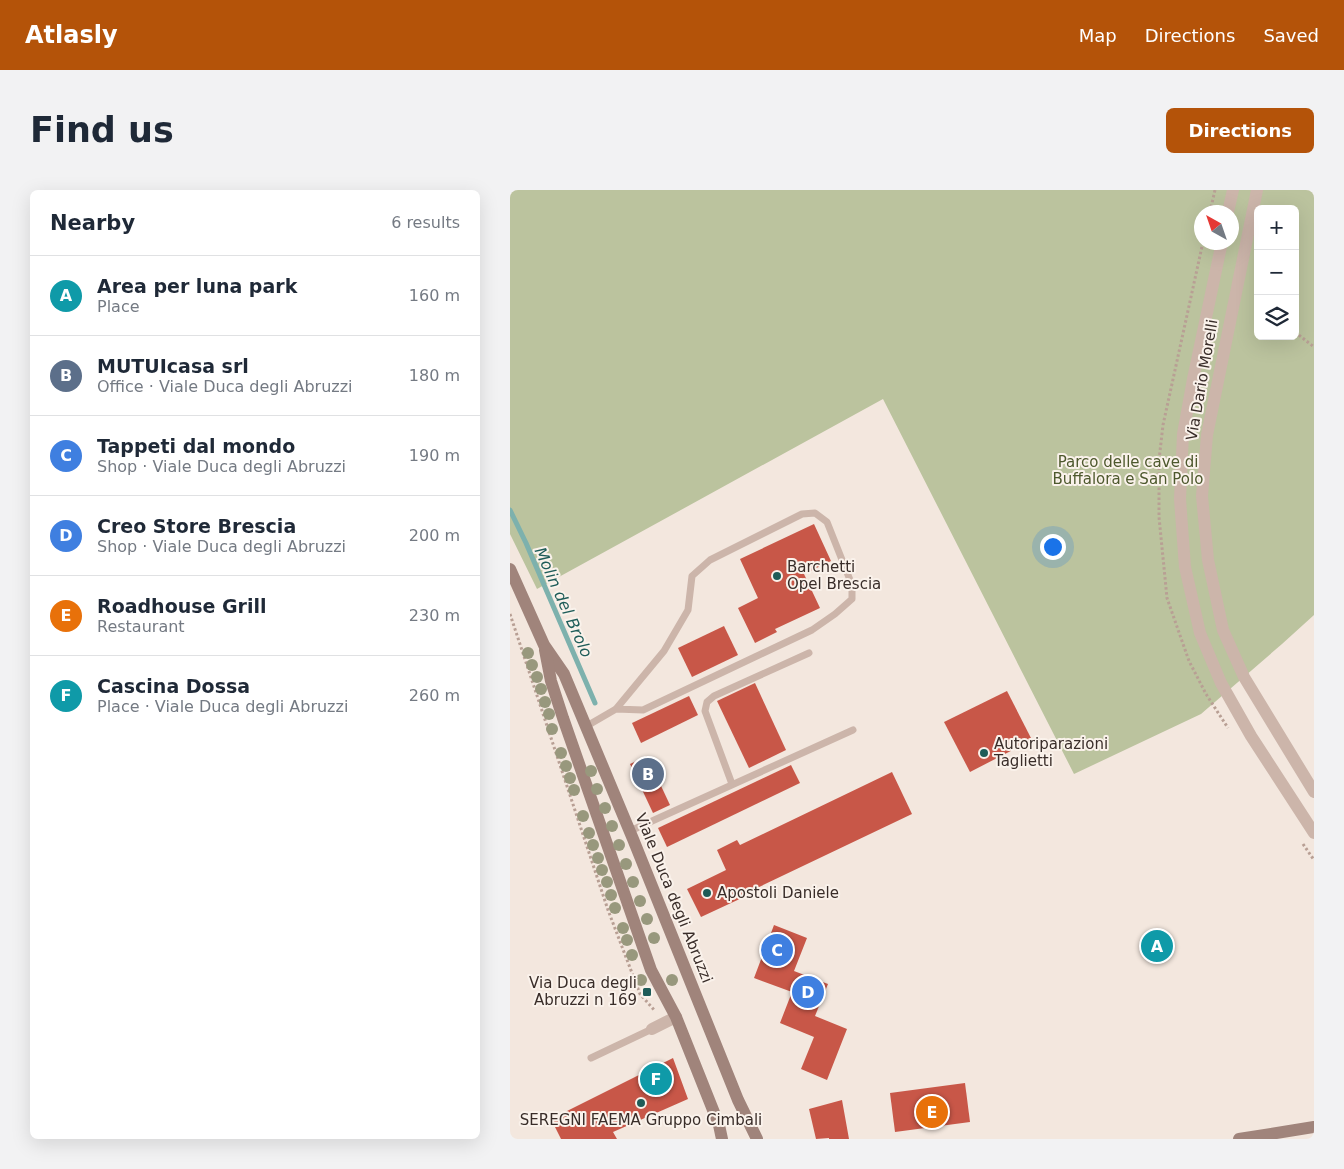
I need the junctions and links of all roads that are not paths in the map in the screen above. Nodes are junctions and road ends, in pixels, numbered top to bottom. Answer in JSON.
{"nodes":[{"id":1,"x":1233,"y":190,"type":"edge"},
{"id":2,"x":1257,"y":190,"type":"edge"},
{"id":3,"x":1230,"y":205,"type":"edge"},
{"id":4,"x":1220,"y":250,"type":"edge"},
{"id":5,"x":510,"y":569,"type":"edge"},
{"id":6,"x":544,"y":645,"type":"junction"},
{"id":7,"x":809,"y":653,"type":"dead end"},
{"id":8,"x":616,"y":709,"type":"junction"},
{"id":9,"x":585,"y":727,"type":"junction"},
{"id":10,"x":853,"y":730,"type":"dead end"},
{"id":11,"x":732,"y":784,"type":"junction"},
{"id":12,"x":1314,"y":792,"type":"edge"},
{"id":13,"x":630,"y":831,"type":"junction"},
{"id":14,"x":1314,"y":834,"type":"edge"},
{"id":15,"x":676,"y":1017,"type":"junction"},
{"id":16,"x":652,"y":1029,"type":"joint"},
{"id":17,"x":591,"y":1058,"type":"dead end"},
{"id":18,"x":1314,"y":1127,"type":"edge"},
{"id":19,"x":722,"y":1139,"type":"edge"},
{"id":20,"x":757,"y":1139,"type":"edge"},
{"id":21,"x":1239,"y":1139,"type":"edge"}],
"edges":[{"from":1,"to":3,"type":"street"},
{"from":2,"to":12,"type":"street","name":"Via Dario Morelli"},
{"from":4,"to":14,"type":"street","name":"Via Dario Morelli"},
{"from":5,"to":6,"type":"main road","name":"Viale Duca degli Abruzzi"},
{"from":6,"to":9,"type":"main road","name":"Viale Duca degli Abruzzi"},
{"from":6,"to":15,"type":"main road","name":"Viale Duca degli Abruzzi"},
{"from":7,"to":11,"type":"lane"},
{"from":8,"to":8,"type":"lane"},
{"from":8,"to":9,"type":"lane"},
{"from":9,"to":13,"type":"main road","name":"Viale Duca degli Abruzzi"},
{"from":10,"to":11,"type":"lane"},
{"from":11,"to":13,"type":"lane"},
{"from":13,"to":20,"type":"main road","name":"Viale Duca degli Abruzzi"},
{"from":15,"to":16,"type":"street"},
{"from":15,"to":19,"type":"main road","name":"Viale Duca degli Abruzzi"},
{"from":16,"to":17,"type":"lane"},
{"from":18,"to":21,"type":"main road"}]}
